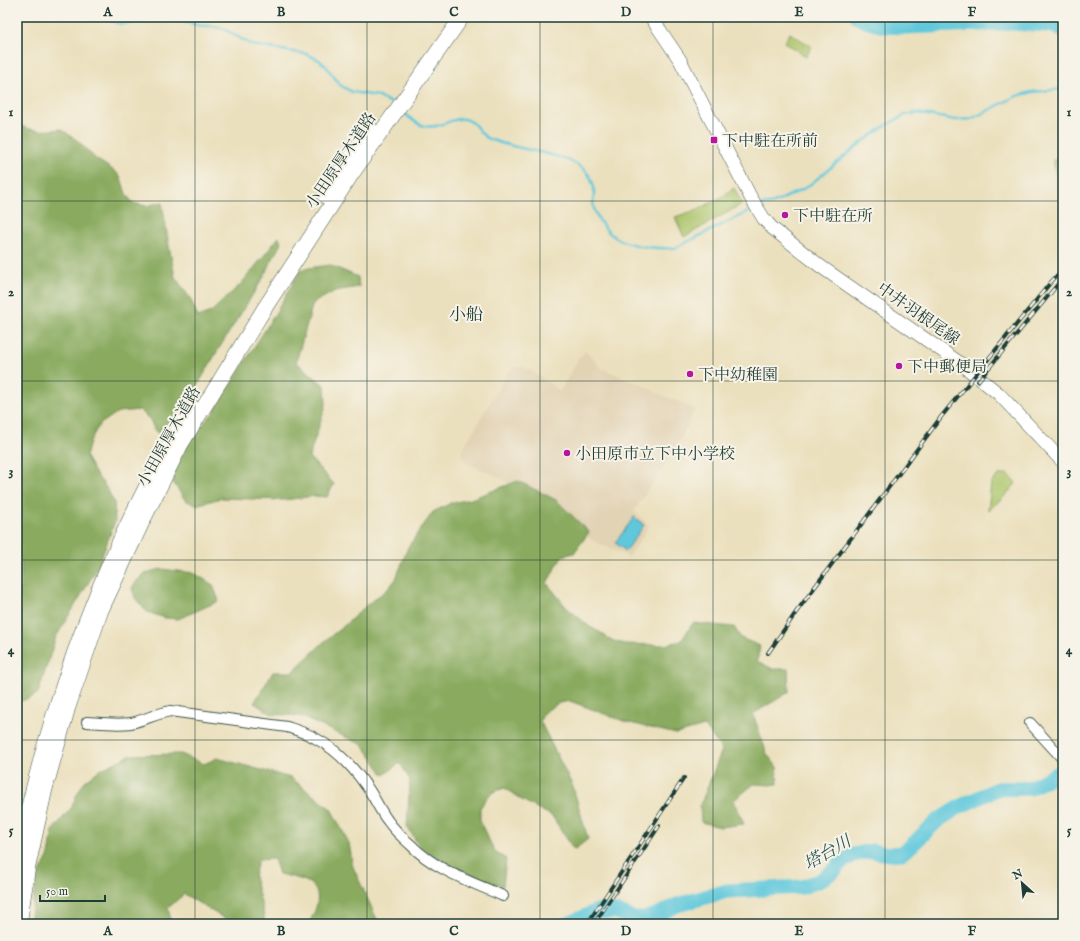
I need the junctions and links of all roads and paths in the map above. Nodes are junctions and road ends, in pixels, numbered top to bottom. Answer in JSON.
{"nodes":[{"id":1,"x":449,"y":17,"type":"edge"},
{"id":2,"x":462,"y":17,"type":"edge"},
{"id":3,"x":651,"y":17,"type":"edge"},
{"id":4,"x":1063,"y":462,"type":"edge"},
{"id":5,"x":87,"y":722,"type":"dead end"},
{"id":6,"x":1030,"y":723,"type":"dead end"},
{"id":7,"x":1061,"y":757,"type":"edge"},
{"id":8,"x":17,"y":863,"type":"edge"},
{"id":9,"x":503,"y":896,"type":"dead end"},
{"id":10,"x":19,"y":924,"type":"edge"}],
"edges":[{"from":1,"to":8,"type":"highway","name":"小田原厚木道路"},
{"from":2,"to":10,"type":"highway","name":"小田原厚木道路"},
{"from":3,"to":4,"type":"main road","name":"中井羽根尾線"},
{"from":5,"to":9,"type":"street"},
{"from":6,"to":7,"type":"street"}]}
